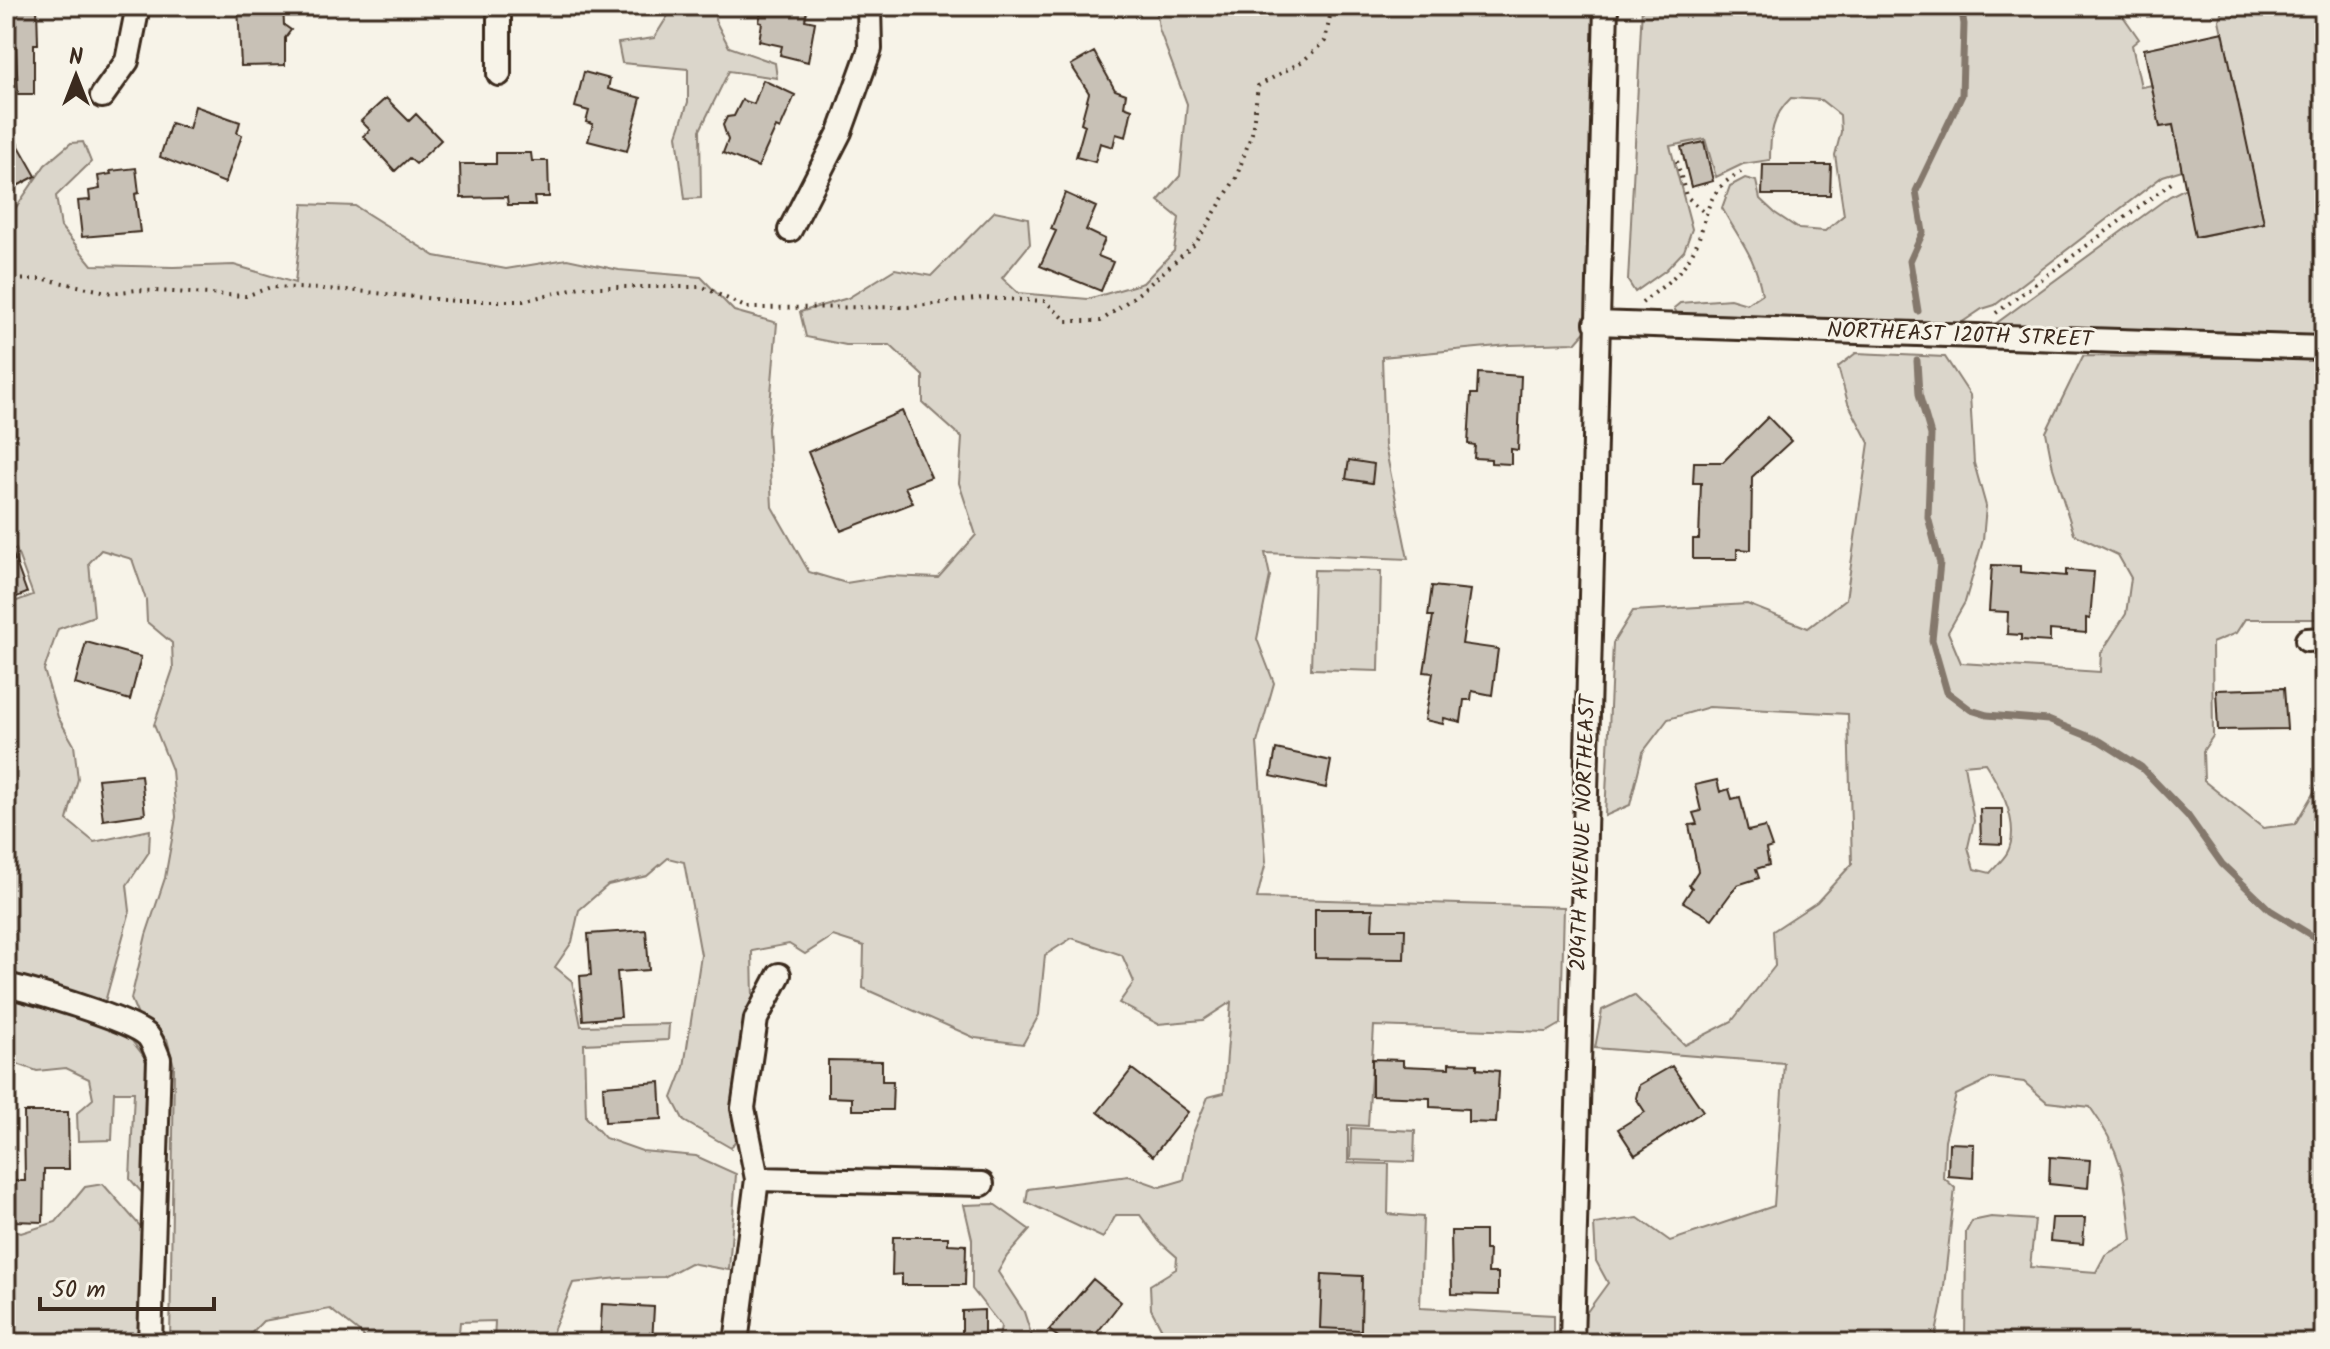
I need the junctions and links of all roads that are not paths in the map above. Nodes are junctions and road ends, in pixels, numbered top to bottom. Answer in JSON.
{"nodes":[{"id":1,"x":138,"y":6,"type":"edge"},
{"id":2,"x":499,"y":6,"type":"edge"},
{"id":3,"x":869,"y":6,"type":"edge"},
{"id":4,"x":1606,"y":6,"type":"edge"},
{"id":5,"x":499,"y":74,"type":"dead end"},
{"id":6,"x":102,"y":96,"type":"dead end"},
{"id":7,"x":790,"y":230,"type":"dead end"},
{"id":8,"x":1596,"y":323,"type":"junction"},
{"id":9,"x":2324,"y":348,"type":"edge"},
{"id":10,"x":779,"y":975,"type":"dead end"},
{"id":11,"x":6,"y":985,"type":"edge"},
{"id":12,"x":757,"y":1179,"type":"junction"},
{"id":13,"x":982,"y":1184,"type":"dead end"},
{"id":14,"x":150,"y":1343,"type":"edge"},
{"id":15,"x":736,"y":1343,"type":"edge"},
{"id":16,"x":1572,"y":1343,"type":"edge"}],
"edges":[{"from":1,"to":6,"type":"street"},
{"from":2,"to":5,"type":"street"},
{"from":3,"to":7,"type":"street"},
{"from":4,"to":8,"type":"street","name":"204TH AVENUE NORTHEAST"},
{"from":8,"to":9,"type":"street","name":"NORTHEAST 120TH STREET"},
{"from":8,"to":16,"type":"street","name":"204TH AVENUE NORTHEAST"},
{"from":10,"to":12,"type":"street"},
{"from":11,"to":14,"type":"street"},
{"from":12,"to":13,"type":"street"},
{"from":12,"to":15,"type":"street"}]}
